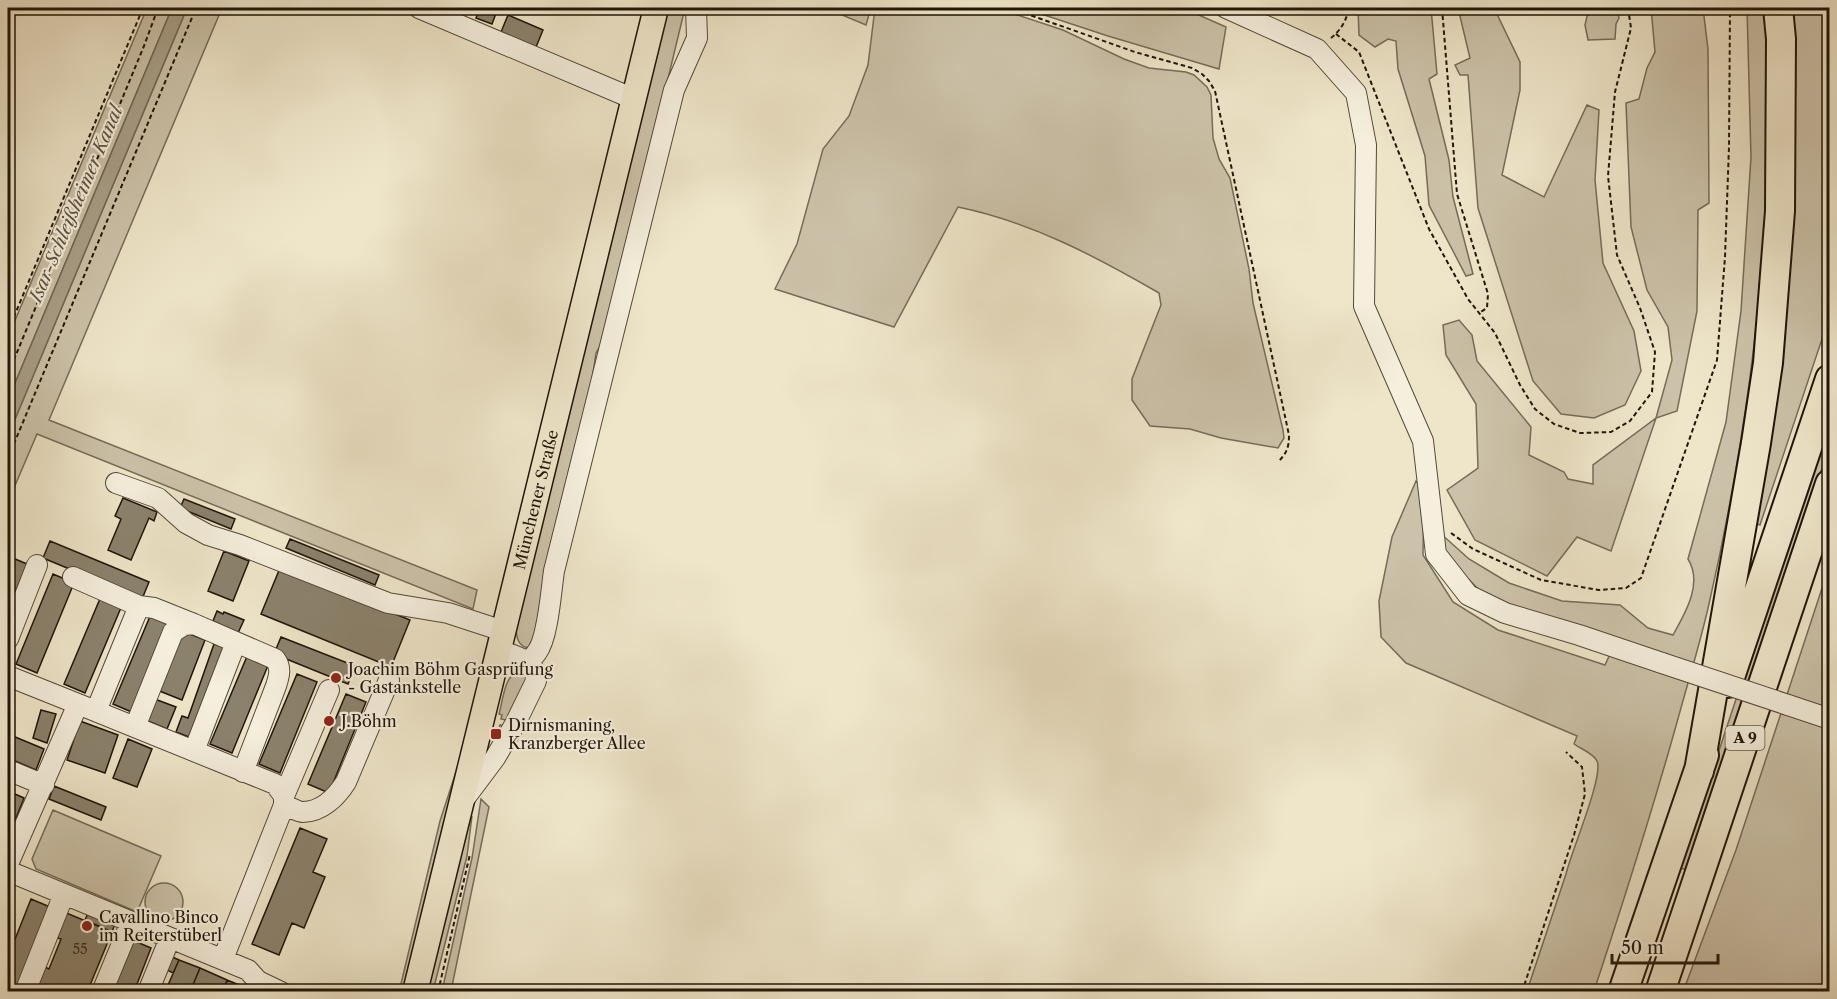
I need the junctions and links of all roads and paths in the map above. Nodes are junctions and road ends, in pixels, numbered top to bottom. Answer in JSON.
{"nodes":[{"id":1,"x":143,"y":8,"type":"edge"},
{"id":2,"x":158,"y":8,"type":"edge"},
{"id":3,"x":196,"y":8,"type":"edge"},
{"id":4,"x":419,"y":8,"type":"edge"},
{"id":5,"x":656,"y":8,"type":"edge"},
{"id":6,"x":696,"y":8,"type":"edge"},
{"id":7,"x":1010,"y":8,"type":"edge"},
{"id":8,"x":1226,"y":8,"type":"edge"},
{"id":9,"x":1348,"y":8,"type":"edge"},
{"id":10,"x":1442,"y":8,"type":"edge"},
{"id":11,"x":1628,"y":8,"type":"edge"},
{"id":12,"x":1730,"y":8,"type":"edge"},
{"id":13,"x":1778,"y":8,"type":"edge"},
{"id":14,"x":1336,"y":34,"type":"junction"},
{"id":15,"x":1317,"y":49,"type":"junction"},
{"id":16,"x":634,"y":99,"type":"junction"},
{"id":17,"x":1479,"y":313,"type":"junction"},
{"id":18,"x":8,"y":331,"type":"edge"},
{"id":19,"x":8,"y":374,"type":"edge"},
{"id":20,"x":1830,"y":379,"type":"edge"},
{"id":21,"x":8,"y":458,"type":"edge"},
{"id":22,"x":1278,"y":462,"type":"dead end"},
{"id":23,"x":116,"y":483,"type":"dead end"},
{"id":24,"x":1830,"y":484,"type":"edge"},
{"id":25,"x":1432,"y":519,"type":"junction"},
{"id":26,"x":37,"y":565,"type":"dead end"},
{"id":27,"x":72,"y":576,"type":"dead end"},
{"id":28,"x":139,"y":606,"type":"junction"},
{"id":29,"x":194,"y":624,"type":"junction"},
{"id":30,"x":8,"y":639,"type":"edge"},
{"id":31,"x":500,"y":640,"type":"junction"},
{"id":32,"x":236,"y":642,"type":"junction"},
{"id":33,"x":525,"y":660,"type":"junction"},
{"id":34,"x":8,"y":676,"type":"edge"},
{"id":35,"x":389,"y":680,"type":"dead end"},
{"id":36,"x":329,"y":690,"type":"dead end"},
{"id":37,"x":87,"y":708,"type":"junction"},
{"id":38,"x":1830,"y":718,"type":"edge"},
{"id":39,"x":135,"y":727,"type":"junction"},
{"id":40,"x":194,"y":751,"type":"junction"},
{"id":41,"x":1566,"y":752,"type":"dead end"},
{"id":42,"x":8,"y":770,"type":"edge"},
{"id":43,"x":1699,"y":771,"type":"junction"},
{"id":44,"x":243,"y":772,"type":"junction"},
{"id":45,"x":44,"y":785,"type":"junction"},
{"id":46,"x":284,"y":800,"type":"junction"},
{"id":47,"x":462,"y":802,"type":"junction"},
{"id":48,"x":8,"y":864,"type":"edge"},
{"id":49,"x":8,"y":871,"type":"edge"},
{"id":50,"x":64,"y":894,"type":"junction"},
{"id":51,"x":131,"y":922,"type":"junction"},
{"id":52,"x":170,"y":938,"type":"junction"},
{"id":53,"x":223,"y":959,"type":"junction"},
{"id":54,"x":258,"y":986,"type":"edge"},
{"id":55,"x":25,"y":992,"type":"edge"},
{"id":56,"x":102,"y":992,"type":"edge"},
{"id":57,"x":148,"y":992,"type":"edge"},
{"id":58,"x":280,"y":992,"type":"edge"},
{"id":59,"x":415,"y":992,"type":"edge"},
{"id":60,"x":1522,"y":992,"type":"edge"},
{"id":61,"x":1623,"y":992,"type":"edge"},
{"id":62,"x":1660,"y":992,"type":"edge"}],
"edges":[{"from":1,"to":18,"type":"path"},
{"from":2,"to":19,"type":"path"},
{"from":3,"to":21,"type":"path"},
{"from":4,"to":16,"type":"street"},
{"from":5,"to":16,"type":"main road","name":"Münchener Straße"},
{"from":6,"to":33,"type":"street"},
{"from":7,"to":22,"type":"path"},
{"from":8,"to":15,"type":"street"},
{"from":9,"to":14,"type":"path"},
{"from":10,"to":17,"type":"path"},
{"from":11,"to":17,"type":"path"},
{"from":12,"to":25,"type":"path"},
{"from":13,"to":43,"type":"highway"},
{"from":14,"to":15,"type":"path"},
{"from":14,"to":17,"type":"path"},
{"from":15,"to":25,"type":"street"},
{"from":16,"to":31,"type":"main road","name":"Münchener Straße"},
{"from":20,"to":43,"type":"highway","number":"A 9"},
{"from":23,"to":31,"type":"street"},
{"from":24,"to":62,"type":"highway","number":"A 9"},
{"from":25,"to":38,"type":"street","bridge":true},
{"from":26,"to":30,"type":"street"},
{"from":27,"to":28,"type":"street"},
{"from":28,"to":29,"type":"street"},
{"from":28,"to":37,"type":"street"},
{"from":29,"to":32,"type":"street"},
{"from":29,"to":39,"type":"street"},
{"from":31,"to":33,"type":"street"},
{"from":31,"to":47,"type":"main road","name":"Münchener Straße"},
{"from":32,"to":40,"type":"street"},
{"from":32,"to":44,"type":"street"},
{"from":33,"to":47,"type":"street"},
{"from":34,"to":37,"type":"street"},
{"from":35,"to":46,"type":"street"},
{"from":36,"to":46,"type":"street"},
{"from":37,"to":39,"type":"street"},
{"from":37,"to":45,"type":"street"},
{"from":39,"to":40,"type":"street"},
{"from":40,"to":44,"type":"street"},
{"from":41,"to":60,"type":"path"},
{"from":42,"to":45,"type":"street"},
{"from":43,"to":61,"type":"highway","number":"A 9"},
{"from":44,"to":46,"type":"street"},
{"from":45,"to":48,"type":"street"},
{"from":46,"to":53,"type":"street"},
{"from":47,"to":59,"type":"main road","name":"Münchener Straße"},
{"from":49,"to":50,"type":"street"},
{"from":50,"to":51,"type":"street"},
{"from":50,"to":55,"type":"street"},
{"from":51,"to":52,"type":"street"},
{"from":51,"to":56,"type":"street"},
{"from":52,"to":53,"type":"street"},
{"from":52,"to":57,"type":"street"},
{"from":53,"to":54,"type":"street"},
{"from":54,"to":58,"type":"street"}]}
